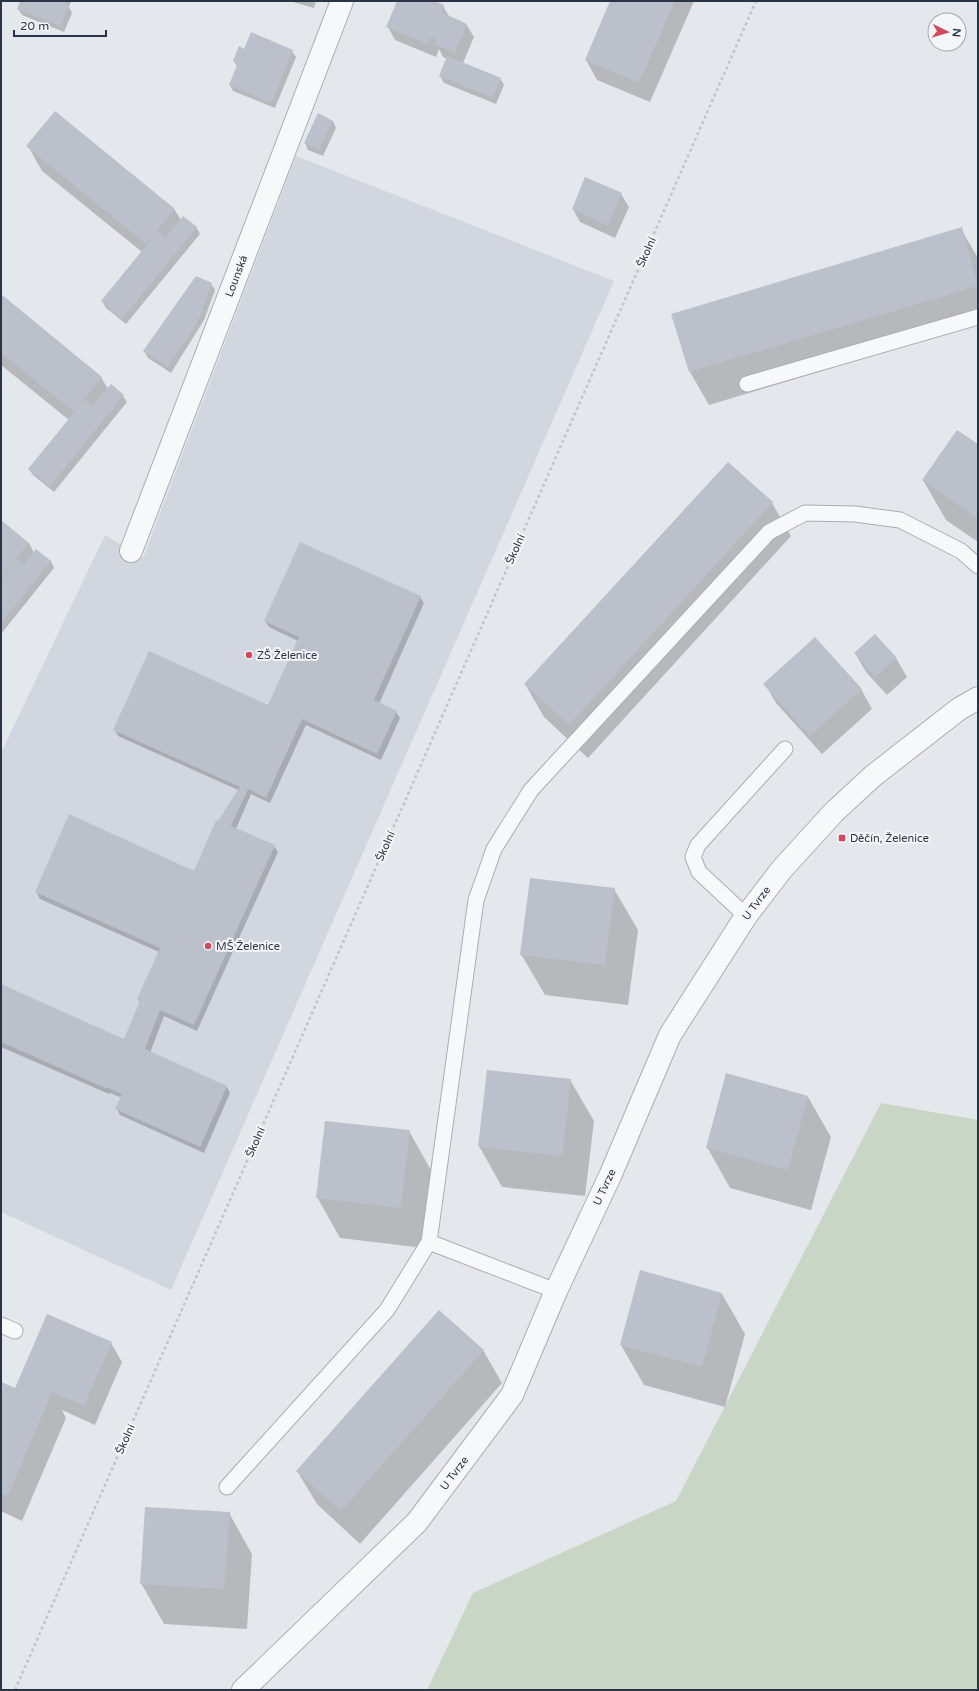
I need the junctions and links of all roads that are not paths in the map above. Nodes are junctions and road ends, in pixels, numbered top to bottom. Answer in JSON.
{"nodes":[{"id":1,"x":342,"y":1,"type":"edge"},
{"id":2,"x":978,"y":317,"type":"edge"},
{"id":3,"x":747,"y":384,"type":"dead end"},
{"id":4,"x":131,"y":551,"type":"dead end"},
{"id":5,"x":978,"y":566,"type":"edge"},
{"id":6,"x":978,"y":698,"type":"edge"},
{"id":7,"x":785,"y":749,"type":"dead end"},
{"id":8,"x":746,"y":916,"type":"junction"},
{"id":9,"x":429,"y":1242,"type":"junction"},
{"id":10,"x":556,"y":1291,"type":"junction"},
{"id":11,"x":1,"y":1325,"type":"edge"},
{"id":12,"x":15,"y":1331,"type":"dead end"},
{"id":13,"x":227,"y":1487,"type":"dead end"},
{"id":14,"x":243,"y":1690,"type":"edge"}],
"edges":[{"from":1,"to":4,"type":"street","name":"Lounská"},
{"from":2,"to":3,"type":"lane"},
{"from":5,"to":9,"type":"lane"},
{"from":6,"to":8,"type":"street","name":"U Tvrze"},
{"from":7,"to":8,"type":"lane"},
{"from":8,"to":10,"type":"street","name":"U Tvrze"},
{"from":9,"to":10,"type":"lane"},
{"from":9,"to":13,"type":"lane"},
{"from":10,"to":14,"type":"street","name":"U Tvrze"},
{"from":11,"to":12,"type":"lane"}]}
